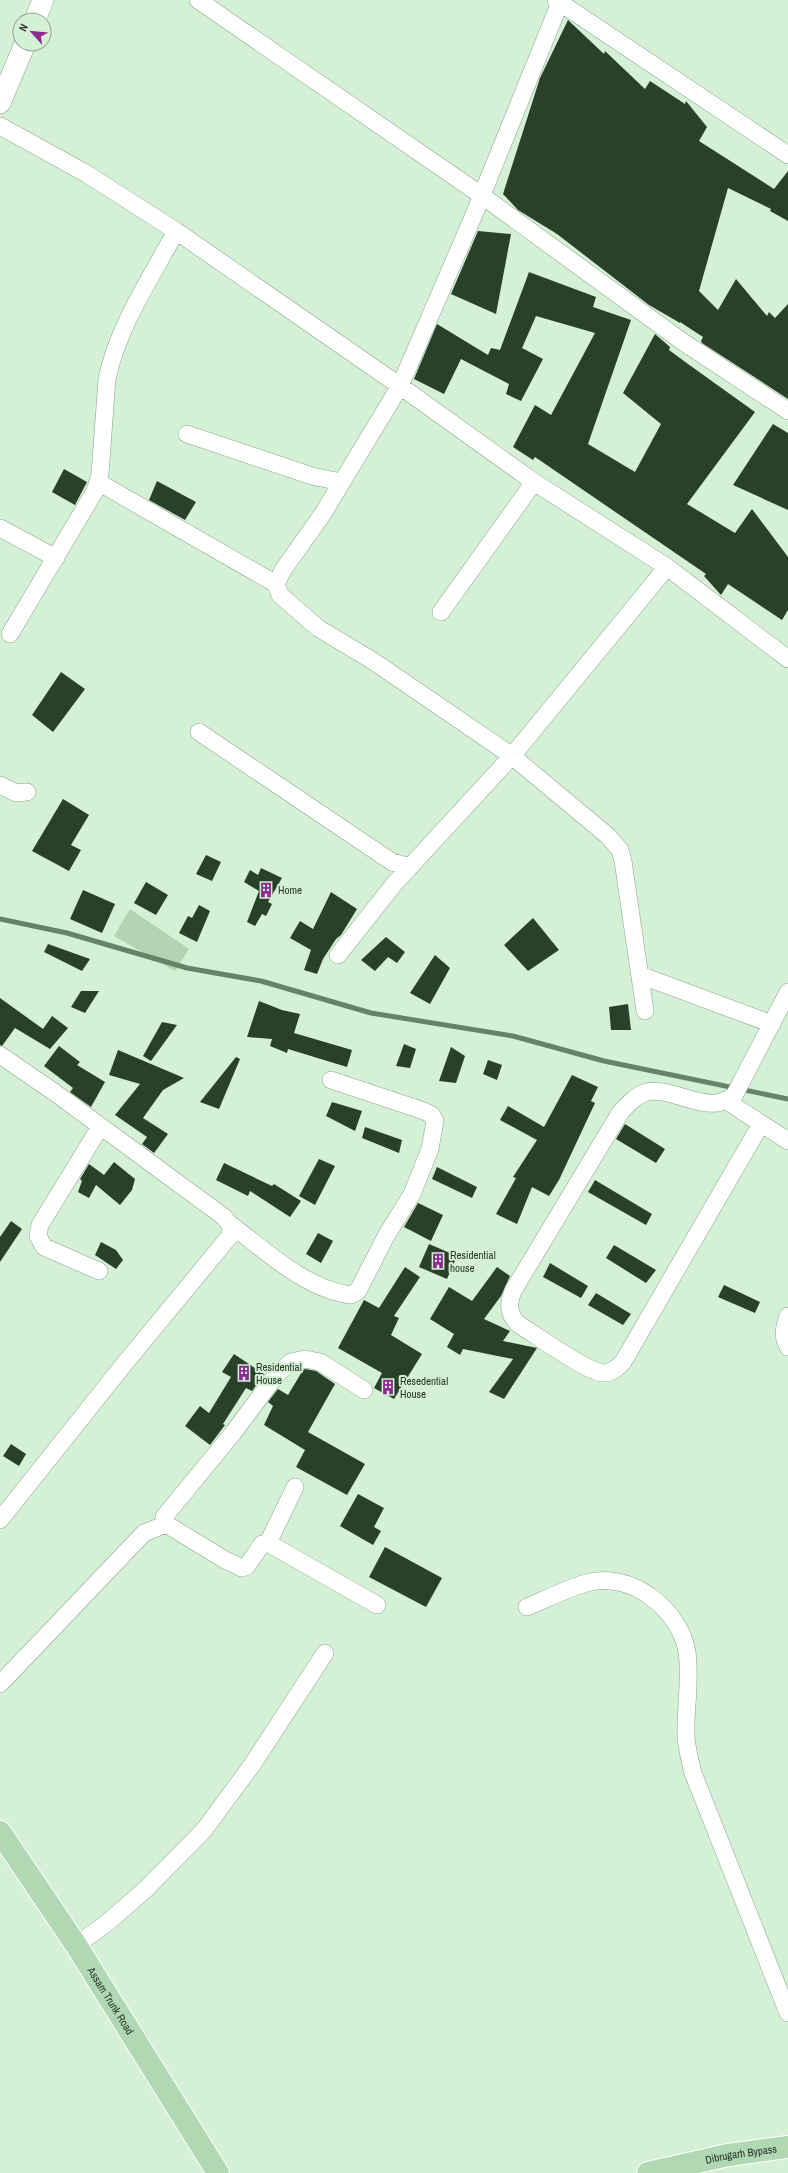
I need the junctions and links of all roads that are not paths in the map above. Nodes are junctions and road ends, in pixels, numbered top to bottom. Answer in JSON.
{"nodes":[{"id":1,"x":43,"y":0,"type":"edge"},
{"id":2,"x":198,"y":0,"type":"edge"},
{"id":3,"x":559,"y":1,"type":"edge"},
{"id":4,"x":38,"y":12,"type":"edge"},
{"id":5,"x":22,"y":52,"type":"edge"},
{"id":6,"x":0,"y":104,"type":"edge"},
{"id":7,"x":0,"y":126,"type":"edge"},
{"id":8,"x":788,"y":155,"type":"edge"},
{"id":9,"x":481,"y":195,"type":"junction"},
{"id":10,"x":176,"y":231,"type":"junction"},
{"id":11,"x":400,"y":386,"type":"junction"},
{"id":12,"x":788,"y":411,"type":"edge"},
{"id":13,"x":187,"y":434,"type":"dead end"},
{"id":14,"x":98,"y":482,"type":"junction"},
{"id":15,"x":341,"y":482,"type":"junction"},
{"id":16,"x":534,"y":482,"type":"junction"},
{"id":17,"x":0,"y":528,"type":"edge"},
{"id":18,"x":56,"y":558,"type":"junction"},
{"id":19,"x":667,"y":567,"type":"junction"},
{"id":20,"x":276,"y":584,"type":"junction"},
{"id":21,"x":441,"y":612,"type":"dead end"},
{"id":22,"x":10,"y":634,"type":"dead end"},
{"id":23,"x":788,"y":659,"type":"edge"},
{"id":24,"x":199,"y":732,"type":"dead end"},
{"id":25,"x":512,"y":756,"type":"junction"},
{"id":26,"x":0,"y":785,"type":"edge"},
{"id":27,"x":27,"y":792,"type":"dead end"},
{"id":28,"x":410,"y":867,"type":"junction"},
{"id":29,"x":338,"y":954,"type":"dead end"},
{"id":30,"x":640,"y":975,"type":"junction"},
{"id":31,"x":788,"y":992,"type":"edge"},
{"id":32,"x":645,"y":1011,"type":"dead end"},
{"id":33,"x":772,"y":1024,"type":"junction"},
{"id":34,"x":0,"y":1055,"type":"edge"},
{"id":35,"x":331,"y":1080,"type":"dead end"},
{"id":36,"x":730,"y":1098,"type":"junction"},
{"id":37,"x":761,"y":1124,"type":"junction"},
{"id":38,"x":100,"y":1127,"type":"junction"},
{"id":39,"x":788,"y":1141,"type":"edge"},
{"id":40,"x":230,"y":1224,"type":"junction"},
{"id":41,"x":99,"y":1271,"type":"dead end"},
{"id":42,"x":788,"y":1316,"type":"edge"},
{"id":43,"x":788,"y":1347,"type":"edge"},
{"id":44,"x":364,"y":1390,"type":"dead end"},
{"id":45,"x":295,"y":1487,"type":"dead end"},
{"id":46,"x":0,"y":1520,"type":"edge"},
{"id":47,"x":166,"y":1524,"type":"junction"},
{"id":48,"x":268,"y":1543,"type":"junction"},
{"id":49,"x":376,"y":1605,"type":"dead end"},
{"id":50,"x":527,"y":1607,"type":"dead end"},
{"id":51,"x":325,"y":1653,"type":"dead end"},
{"id":52,"x":0,"y":1684,"type":"edge"},
{"id":53,"x":0,"y":1832,"type":"edge"},
{"id":54,"x":76,"y":1945,"type":"junction"},
{"id":55,"x":788,"y":2013,"type":"edge"},
{"id":56,"x":788,"y":2147,"type":"edge"},
{"id":57,"x":656,"y":2172,"type":"edge"},
{"id":58,"x":218,"y":2173,"type":"edge"}],
"edges":[{"from":1,"to":4,"type":"street"},
{"from":2,"to":9,"type":"street"},
{"from":3,"to":8,"type":"street"},
{"from":3,"to":9,"type":"street"},
{"from":5,"to":6,"type":"street"},
{"from":7,"to":10,"type":"street"},
{"from":9,"to":11,"type":"street"},
{"from":9,"to":12,"type":"street"},
{"from":10,"to":11,"type":"street"},
{"from":10,"to":14,"type":"street"},
{"from":11,"to":15,"type":"street"},
{"from":11,"to":16,"type":"street"},
{"from":13,"to":15,"type":"street"},
{"from":14,"to":18,"type":"street"},
{"from":14,"to":20,"type":"street"},
{"from":15,"to":20,"type":"street"},
{"from":16,"to":19,"type":"street"},
{"from":16,"to":21,"type":"street"},
{"from":17,"to":18,"type":"street"},
{"from":18,"to":22,"type":"street"},
{"from":19,"to":23,"type":"street"},
{"from":19,"to":25,"type":"street"},
{"from":20,"to":25,"type":"street"},
{"from":24,"to":28,"type":"street"},
{"from":25,"to":28,"type":"street"},
{"from":25,"to":30,"type":"street"},
{"from":26,"to":27,"type":"street"},
{"from":28,"to":29,"type":"street"},
{"from":30,"to":32,"type":"street"},
{"from":30,"to":33,"type":"street"},
{"from":31,"to":33,"type":"street"},
{"from":33,"to":36,"type":"street"},
{"from":34,"to":38,"type":"street"},
{"from":35,"to":40,"type":"street"},
{"from":36,"to":37,"type":"street"},
{"from":36,"to":37,"type":"street"},
{"from":37,"to":39,"type":"street"},
{"from":38,"to":40,"type":"street"},
{"from":38,"to":41,"type":"street"},
{"from":40,"to":46,"type":"street"},
{"from":42,"to":43,"type":"street"},
{"from":44,"to":47,"type":"street"},
{"from":45,"to":48,"type":"street"},
{"from":47,"to":48,"type":"street"},
{"from":47,"to":52,"type":"street"},
{"from":48,"to":49,"type":"street"},
{"from":50,"to":55,"type":"street"},
{"from":51,"to":54,"type":"street"},
{"from":53,"to":54,"type":"main road","name":"Assam Trunk Road"},
{"from":54,"to":58,"type":"main road","name":"Assam Trunk Road"},
{"from":56,"to":57,"type":"main road","name":"Dibrugarh Bypass"}]}
